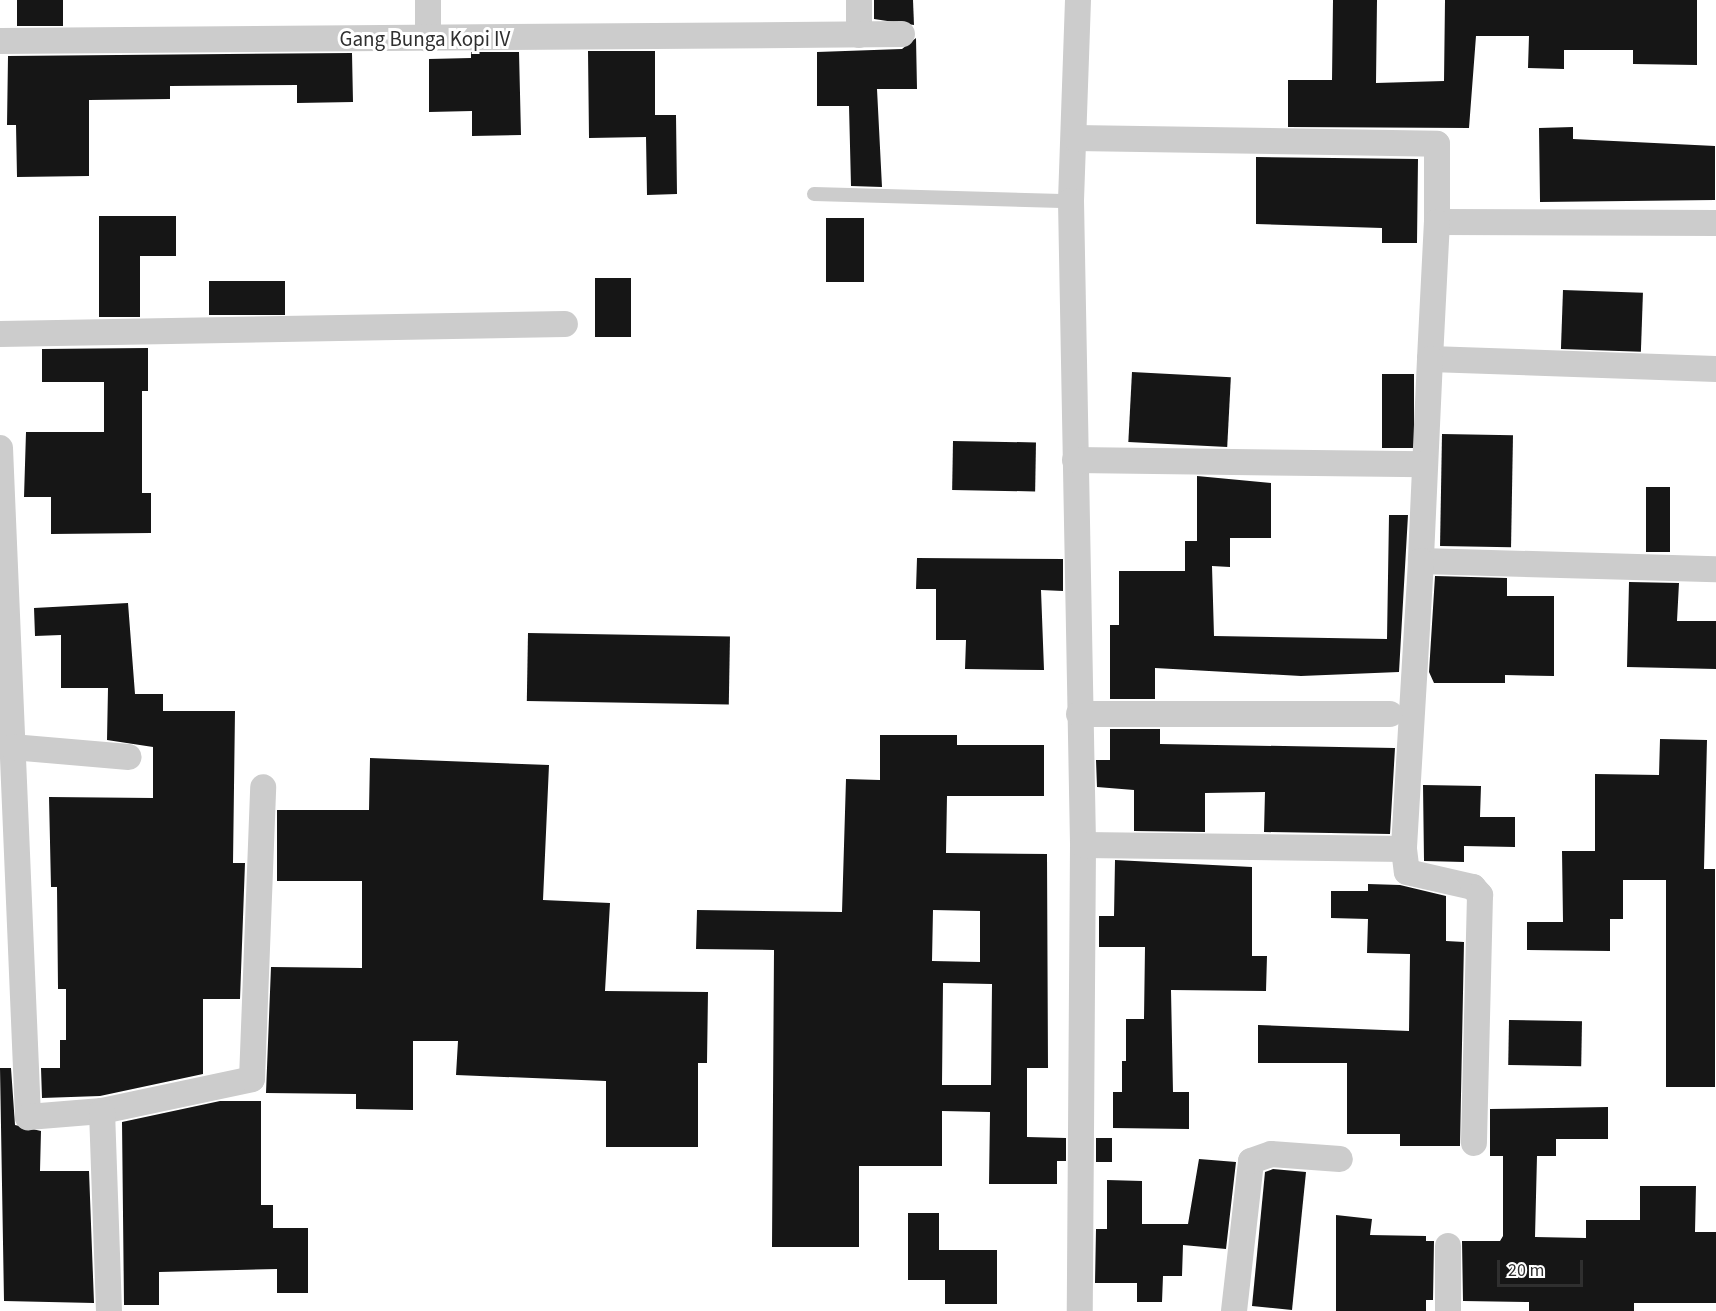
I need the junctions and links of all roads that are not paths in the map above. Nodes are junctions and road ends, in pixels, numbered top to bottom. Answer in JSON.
{"nodes":[{"id":1,"x":428,"y":0,"type":"edge"},
{"id":2,"x":859,"y":0,"type":"edge"},
{"id":3,"x":1078,"y":0,"type":"edge"},
{"id":4,"x":855,"y":34,"type":"junction"},
{"id":5,"x":902,"y":34,"type":"dead end"},
{"id":6,"x":428,"y":39,"type":"junction"},
{"id":7,"x":0,"y":41,"type":"edge"},
{"id":8,"x":1075,"y":138,"type":"junction"},
{"id":9,"x":814,"y":194,"type":"dead end"},
{"id":10,"x":1071,"y":201,"type":"junction"},
{"id":11,"x":1437,"y":222,"type":"junction"},
{"id":12,"x":1716,"y":223,"type":"edge"},
{"id":13,"x":565,"y":324,"type":"dead end"},
{"id":14,"x":0,"y":334,"type":"edge"},
{"id":15,"x":1430,"y":359,"type":"junction"},
{"id":16,"x":1716,"y":369,"type":"edge"},
{"id":17,"x":0,"y":448,"type":"edge"},
{"id":18,"x":1075,"y":460,"type":"junction"},
{"id":19,"x":1425,"y":464,"type":"junction"},
{"id":20,"x":1421,"y":561,"type":"junction"},
{"id":21,"x":1716,"y":569,"type":"edge"},
{"id":22,"x":4,"y":704,"type":"edge"},
{"id":23,"x":1078,"y":714,"type":"junction"},
{"id":24,"x":1390,"y":714,"type":"dead end"},
{"id":25,"x":12,"y":747,"type":"junction"},
{"id":26,"x":129,"y":757,"type":"dead end"},
{"id":27,"x":263,"y":787,"type":"dead end"},
{"id":28,"x":1083,"y":845,"type":"junction"},
{"id":29,"x":1404,"y":849,"type":"junction"},
{"id":30,"x":102,"y":1111,"type":"junction"},
{"id":31,"x":1474,"y":1143,"type":"dead end"},
{"id":32,"x":1340,"y":1159,"type":"dead end"},
{"id":33,"x":1448,"y":1246,"type":"dead end"},
{"id":34,"x":109,"y":1311,"type":"edge"},
{"id":35,"x":1080,"y":1311,"type":"edge"},
{"id":36,"x":1234,"y":1311,"type":"edge"},
{"id":37,"x":1448,"y":1311,"type":"edge"}],
"edges":[{"from":1,"to":6,"type":"street"},
{"from":2,"to":4,"type":"street"},
{"from":3,"to":8,"type":"street"},
{"from":4,"to":5,"type":"street","name":"Gang Bunga Kopi IV"},
{"from":4,"to":6,"type":"street","name":"Gang Bunga Kopi IV"},
{"from":6,"to":7,"type":"street","name":"Gang Bunga Kopi IV"},
{"from":8,"to":10,"type":"street"},
{"from":8,"to":11,"type":"street"},
{"from":9,"to":10,"type":"lane"},
{"from":10,"to":18,"type":"street"},
{"from":11,"to":12,"type":"street"},
{"from":11,"to":15,"type":"street"},
{"from":13,"to":14,"type":"street"},
{"from":15,"to":16,"type":"street"},
{"from":15,"to":19,"type":"street"},
{"from":17,"to":22,"type":"street"},
{"from":18,"to":19,"type":"street"},
{"from":18,"to":23,"type":"street"},
{"from":19,"to":20,"type":"street"},
{"from":20,"to":21,"type":"street"},
{"from":20,"to":29,"type":"street"},
{"from":22,"to":25,"type":"street"},
{"from":23,"to":24,"type":"street"},
{"from":23,"to":28,"type":"street"},
{"from":25,"to":26,"type":"street"},
{"from":25,"to":30,"type":"street"},
{"from":27,"to":30,"type":"street"},
{"from":28,"to":29,"type":"street"},
{"from":28,"to":35,"type":"street"},
{"from":29,"to":31,"type":"street"},
{"from":30,"to":34,"type":"street"},
{"from":32,"to":36,"type":"street"},
{"from":33,"to":37,"type":"street"}]}
